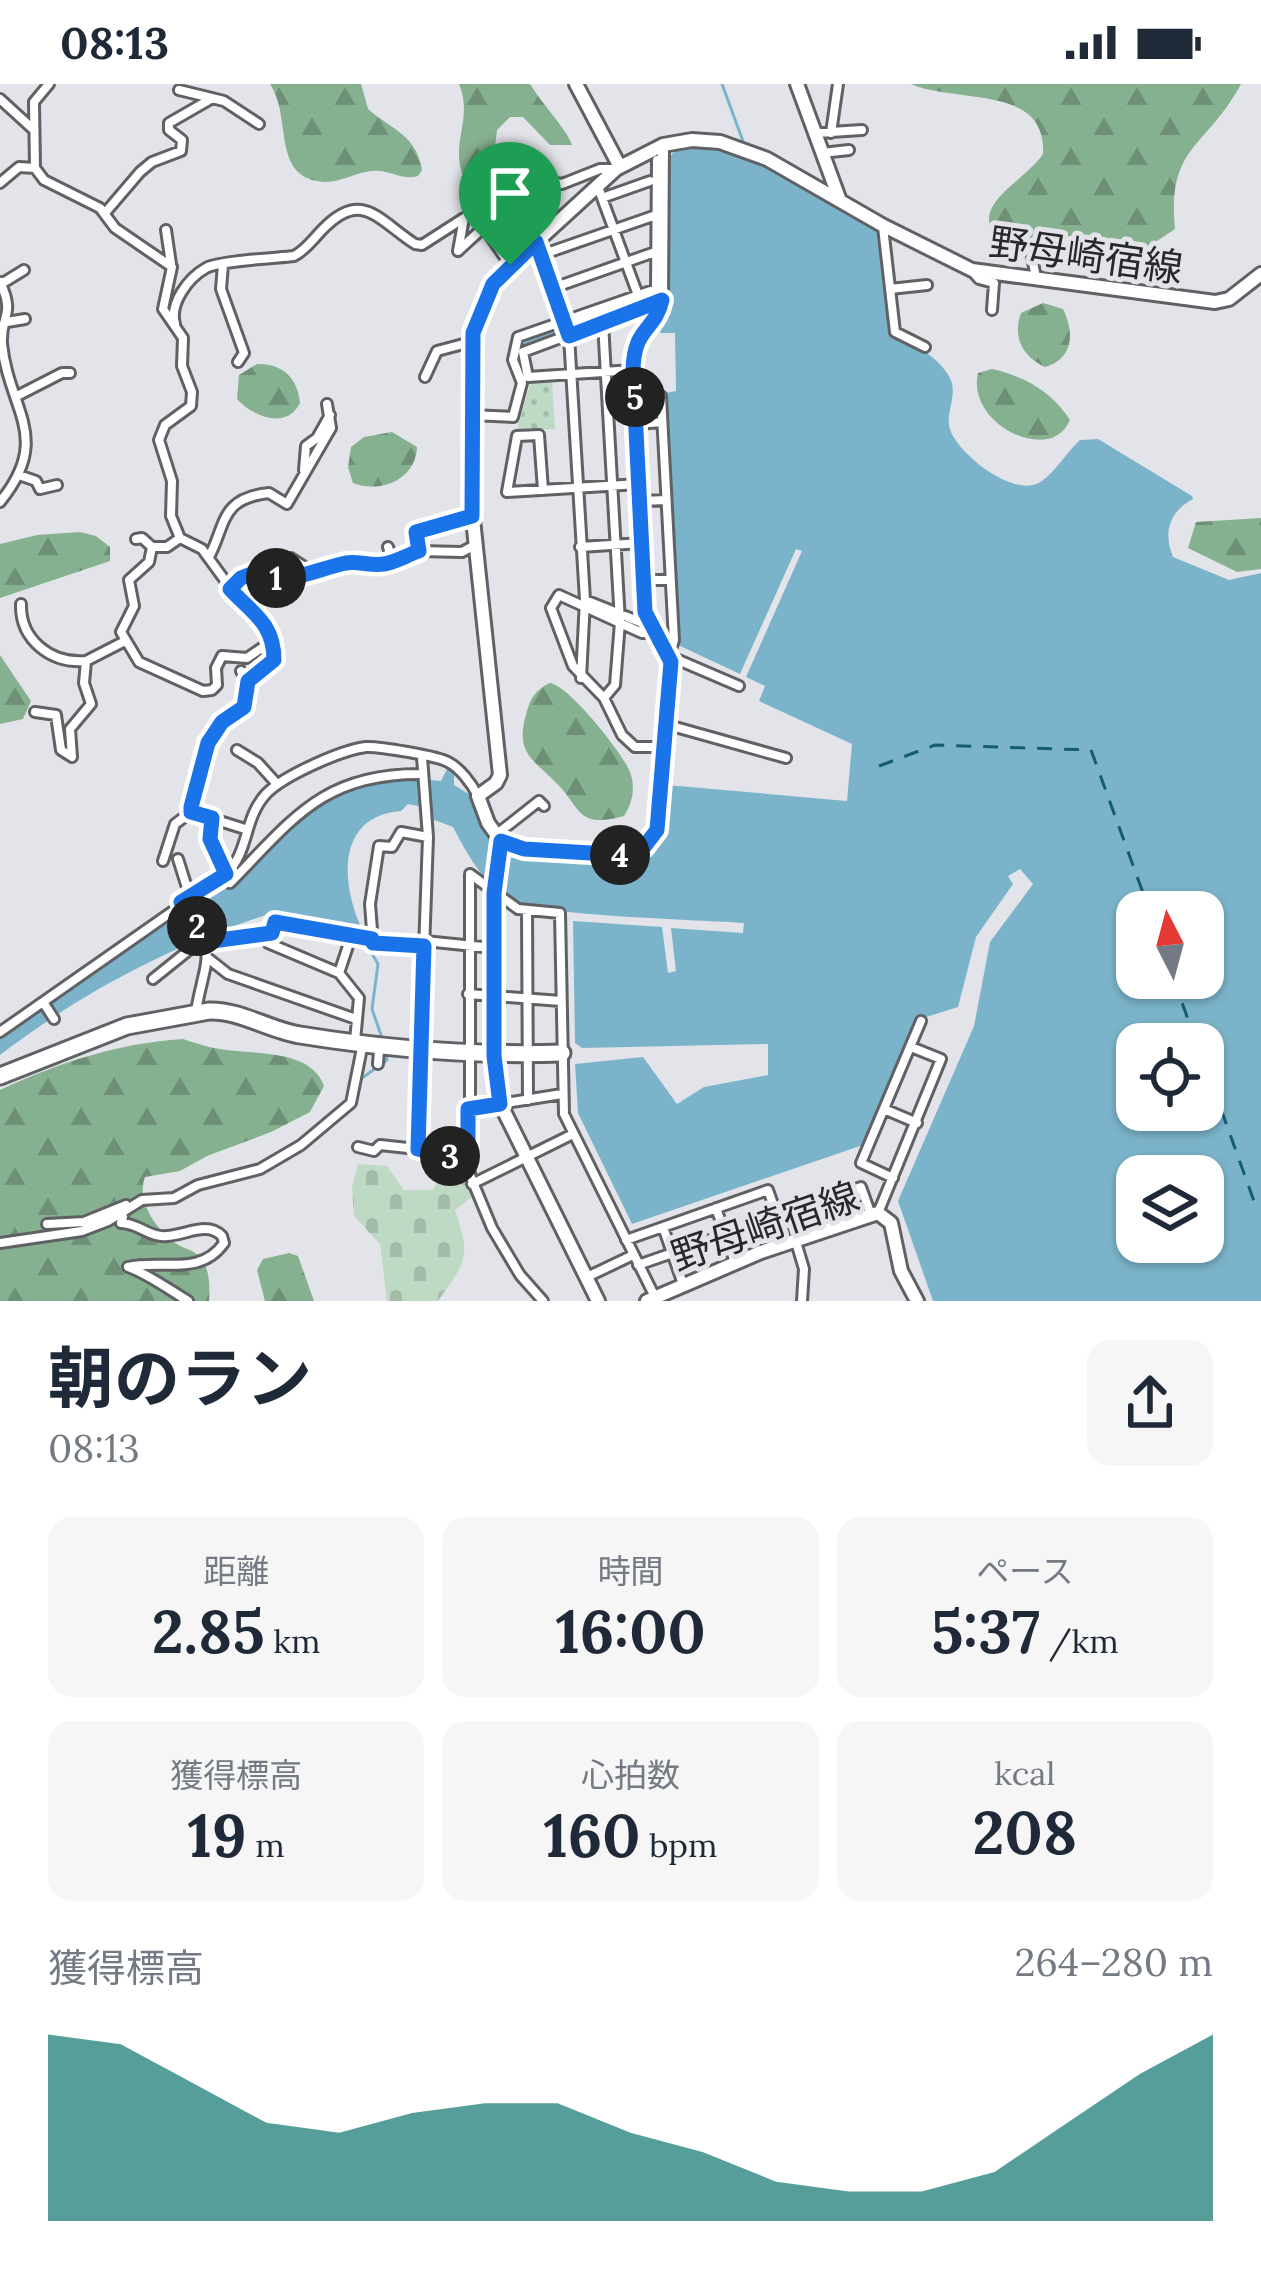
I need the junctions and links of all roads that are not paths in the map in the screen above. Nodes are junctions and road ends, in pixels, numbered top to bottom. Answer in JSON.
{"nodes":[{"id":1,"x":49,"y":84,"type":"edge"},
{"id":2,"x":576,"y":84,"type":"edge"},
{"id":3,"x":796,"y":84,"type":"edge"},
{"id":4,"x":838,"y":84,"type":"edge"},
{"id":5,"x":179,"y":90,"type":"dead end"},
{"id":6,"x":0,"y":99,"type":"edge"},
{"id":7,"x":209,"y":100,"type":"junction"},
{"id":8,"x":259,"y":124,"type":"dead end"},
{"id":9,"x":35,"y":130,"type":"junction"},
{"id":10,"x":862,"y":130,"type":"dead end"},
{"id":11,"x":831,"y":133,"type":"junction"},
{"id":12,"x":815,"y":136,"type":"junction"},
{"id":13,"x":663,"y":145,"type":"junction"},
{"id":14,"x":849,"y":149,"type":"dead end"},
{"id":15,"x":836,"y":150,"type":"junction"},
{"id":16,"x":821,"y":153,"type":"junction"},
{"id":17,"x":657,"y":160,"type":"dead end"},
{"id":18,"x":34,"y":168,"type":"junction"},
{"id":19,"x":618,"y":168,"type":"junction"},
{"id":20,"x":650,"y":181,"type":"dead end"},
{"id":21,"x":0,"y":183,"type":"edge"},
{"id":22,"x":520,"y":187,"type":"dead end"},
{"id":23,"x":600,"y":192,"type":"junction"},
{"id":24,"x":839,"y":198,"type":"junction"},
{"id":25,"x":105,"y":213,"type":"junction"},
{"id":26,"x":656,"y":215,"type":"junction"},
{"id":27,"x":883,"y":226,"type":"junction"},
{"id":28,"x":166,"y":230,"type":"dead end"},
{"id":29,"x":615,"y":230,"type":"junction"},
{"id":30,"x":1035,"y":246,"type":"dead end"},
{"id":31,"x":539,"y":249,"type":"junction"},
{"id":32,"x":656,"y":251,"type":"junction"},
{"id":33,"x":626,"y":262,"type":"junction"},
{"id":34,"x":171,"y":265,"type":"junction"},
{"id":35,"x":223,"y":265,"type":"junction"},
{"id":36,"x":510,"y":265,"type":"junction"},
{"id":37,"x":24,"y":270,"type":"dead end"},
{"id":38,"x":972,"y":270,"type":"junction"},
{"id":39,"x":1261,"y":274,"type":"edge"},
{"id":40,"x":1,"y":283,"type":"edge"},
{"id":41,"x":1031,"y":283,"type":"junction"},
{"id":42,"x":927,"y":285,"type":"dead end"},
{"id":43,"x":890,"y":289,"type":"junction"},
{"id":44,"x":553,"y":291,"type":"junction"},
{"id":45,"x":638,"y":295,"type":"junction"},
{"id":46,"x":543,"y":297,"type":"dead end"},
{"id":47,"x":662,"y":300,"type":"junction"},
{"id":48,"x":992,"y":310,"type":"dead end"},
{"id":49,"x":25,"y":319,"type":"dead end"},
{"id":50,"x":7,"y":322,"type":"junction"},
{"id":51,"x":604,"y":323,"type":"junction"},
{"id":52,"x":176,"y":326,"type":"junction"},
{"id":53,"x":567,"y":329,"type":"junction"},
{"id":54,"x":472,"y":341,"type":"junction"},
{"id":55,"x":925,"y":347,"type":"dead end"},
{"id":56,"x":238,"y":362,"type":"dead end"},
{"id":57,"x":633,"y":370,"type":"junction"},
{"id":58,"x":607,"y":372,"type":"junction"},
{"id":59,"x":70,"y":373,"type":"dead end"},
{"id":60,"x":572,"y":374,"type":"junction"},
{"id":61,"x":424,"y":377,"type":"dead end"},
{"id":62,"x":17,"y":396,"type":"junction"},
{"id":63,"x":661,"y":396,"type":"dead end"},
{"id":64,"x":329,"y":410,"type":"dead end"},
{"id":65,"x":471,"y":415,"type":"junction"},
{"id":66,"x":662,"y":422,"type":"junction"},
{"id":67,"x":637,"y":424,"type":"junction"},
{"id":68,"x":19,"y":475,"type":"junction"},
{"id":69,"x":640,"y":484,"type":"junction"},
{"id":70,"x":57,"y":485,"type":"dead end"},
{"id":71,"x":612,"y":486,"type":"junction"},
{"id":72,"x":577,"y":488,"type":"junction"},
{"id":73,"x":543,"y":490,"type":"junction"},
{"id":74,"x":666,"y":500,"type":"junction"},
{"id":75,"x":641,"y":501,"type":"junction"},
{"id":76,"x":0,"y":502,"type":"edge"},
{"id":77,"x":472,"y":516,"type":"junction"},
{"id":78,"x":180,"y":538,"type":"junction"},
{"id":79,"x":136,"y":539,"type":"dead end"},
{"id":80,"x":642,"y":543,"type":"junction"},
{"id":81,"x":475,"y":545,"type":"junction"},
{"id":82,"x":615,"y":545,"type":"junction"},
{"id":83,"x":152,"y":547,"type":"junction"},
{"id":84,"x":388,"y":547,"type":"dead end"},
{"id":85,"x":580,"y":547,"type":"junction"},
{"id":86,"x":419,"y":551,"type":"junction"},
{"id":87,"x":209,"y":557,"type":"junction"},
{"id":88,"x":392,"y":562,"type":"junction"},
{"id":89,"x":315,"y":574,"type":"junction"},
{"id":90,"x":265,"y":579,"type":"junction"},
{"id":91,"x":644,"y":580,"type":"junction"},
{"id":92,"x":670,"y":580,"type":"junction"},
{"id":93,"x":230,"y":589,"type":"junction"},
{"id":94,"x":585,"y":603,"type":"junction"},
{"id":95,"x":21,"y":604,"type":"dead end"},
{"id":96,"x":620,"y":619,"type":"junction"},
{"id":97,"x":653,"y":630,"type":"junction"},
{"id":98,"x":125,"y":641,"type":"junction"},
{"id":99,"x":272,"y":641,"type":"junction"},
{"id":100,"x":669,"y":656,"type":"junction"},
{"id":101,"x":86,"y":661,"type":"junction"},
{"id":102,"x":241,"y":671,"type":"dead end"},
{"id":103,"x":581,"y":679,"type":"junction"},
{"id":104,"x":248,"y":681,"type":"junction"},
{"id":105,"x":739,"y":686,"type":"dead end"},
{"id":106,"x":604,"y":698,"type":"junction"},
{"id":107,"x":35,"y":712,"type":"dead end"},
{"id":108,"x":668,"y":725,"type":"junction"},
{"id":109,"x":665,"y":747,"type":"junction"},
{"id":110,"x":237,"y":750,"type":"dead end"},
{"id":111,"x":422,"y":757,"type":"junction"},
{"id":112,"x":786,"y":758,"type":"dead end"},
{"id":113,"x":422,"y":775,"type":"junction"},
{"id":114,"x":277,"y":784,"type":"junction"},
{"id":115,"x":478,"y":796,"type":"junction"},
{"id":116,"x":544,"y":806,"type":"dead end"},
{"id":117,"x":191,"y":812,"type":"junction"},
{"id":118,"x":212,"y":818,"type":"junction"},
{"id":119,"x":245,"y":829,"type":"junction"},
{"id":120,"x":428,"y":837,"type":"junction"},
{"id":121,"x":498,"y":838,"type":"junction"},
{"id":122,"x":178,"y":859,"type":"dead end"},
{"id":123,"x":163,"y":860,"type":"dead end"},
{"id":124,"x":225,"y":875,"type":"junction"},
{"id":125,"x":494,"y":889,"type":"junction"},
{"id":126,"x":186,"y":903,"type":"junction"},
{"id":127,"x":527,"y":911,"type":"junction"},
{"id":128,"x":361,"y":938,"type":"junction"},
{"id":129,"x":204,"y":939,"type":"junction"},
{"id":130,"x":268,"y":943,"type":"junction"},
{"id":131,"x":425,"y":943,"type":"junction"},
{"id":132,"x":469,"y":946,"type":"junction"},
{"id":133,"x":494,"y":948,"type":"junction"},
{"id":134,"x":209,"y":959,"type":"junction"},
{"id":135,"x":339,"y":973,"type":"junction"},
{"id":136,"x":153,"y":979,"type":"dead end"},
{"id":137,"x":468,"y":994,"type":"junction"},
{"id":138,"x":494,"y":997,"type":"junction"},
{"id":139,"x":529,"y":1000,"type":"junction"},
{"id":140,"x":561,"y":1001,"type":"junction"},
{"id":141,"x":44,"y":1003,"type":"junction"},
{"id":142,"x":195,"y":1012,"type":"junction"},
{"id":143,"x":54,"y":1019,"type":"dead end"},
{"id":144,"x":356,"y":1019,"type":"junction"},
{"id":145,"x":921,"y":1021,"type":"dead end"},
{"id":146,"x":0,"y":1032,"type":"edge"},
{"id":147,"x":355,"y":1041,"type":"junction"},
{"id":148,"x":382,"y":1045,"type":"junction"},
{"id":149,"x":910,"y":1047,"type":"junction"},
{"id":150,"x":421,"y":1049,"type":"junction"},
{"id":151,"x":562,"y":1053,"type":"junction"},
{"id":152,"x":530,"y":1054,"type":"junction"},
{"id":153,"x":468,"y":1055,"type":"junction"},
{"id":154,"x":494,"y":1056,"type":"junction"},
{"id":155,"x":378,"y":1064,"type":"dead end"},
{"id":156,"x":0,"y":1076,"type":"edge"},
{"id":157,"x":562,"y":1094,"type":"junction"},
{"id":158,"x":528,"y":1100,"type":"junction"},
{"id":159,"x":500,"y":1104,"type":"junction"},
{"id":160,"x":468,"y":1109,"type":"junction"},
{"id":161,"x":884,"y":1109,"type":"junction"},
{"id":162,"x":917,"y":1123,"type":"junction"},
{"id":163,"x":573,"y":1133,"type":"junction"},
{"id":164,"x":358,"y":1148,"type":"dead end"},
{"id":165,"x":418,"y":1149,"type":"junction"},
{"id":166,"x":526,"y":1157,"type":"junction"},
{"id":167,"x":468,"y":1162,"type":"junction"},
{"id":168,"x":893,"y":1178,"type":"junction"},
{"id":169,"x":472,"y":1184,"type":"junction"},
{"id":170,"x":137,"y":1201,"type":"junction"},
{"id":171,"x":716,"y":1208,"type":"junction"},
{"id":172,"x":874,"y":1214,"type":"junction"},
{"id":173,"x":777,"y":1216,"type":"junction"},
{"id":174,"x":47,"y":1224,"type":"dead end"},
{"id":175,"x":663,"y":1226,"type":"junction"},
{"id":176,"x":725,"y":1234,"type":"junction"},
{"id":177,"x":626,"y":1240,"type":"junction"},
{"id":178,"x":791,"y":1242,"type":"junction"},
{"id":179,"x":0,"y":1243,"type":"edge"},
{"id":180,"x":672,"y":1253,"type":"junction"},
{"id":181,"x":633,"y":1255,"type":"junction"},
{"id":182,"x":735,"y":1262,"type":"junction"},
{"id":183,"x":638,"y":1265,"type":"junction"},
{"id":184,"x":586,"y":1278,"type":"junction"},
{"id":185,"x":683,"y":1284,"type":"junction"},
{"id":186,"x":814,"y":1294,"type":"dead end"},
{"id":187,"x":802,"y":1296,"type":"edge"},
{"id":188,"x":651,"y":1299,"type":"edge"},
{"id":189,"x":188,"y":1301,"type":"edge"},
{"id":190,"x":543,"y":1301,"type":"edge"},
{"id":191,"x":598,"y":1301,"type":"edge"},
{"id":192,"x":916,"y":1301,"type":"edge"}],
"edges":[{"from":1,"to":9,"type":"street"},
{"from":2,"to":19,"type":"main road"},
{"from":3,"to":12,"type":"main road"},
{"from":4,"to":11,"type":"street"},
{"from":5,"to":7,"type":"street"},
{"from":6,"to":9,"type":"street"},
{"from":7,"to":8,"type":"street"},
{"from":7,"to":25,"type":"street"},
{"from":9,"to":18,"type":"street"},
{"from":10,"to":11,"type":"street"},
{"from":11,"to":12,"type":"street"},
{"from":12,"to":15,"type":"street"},
{"from":12,"to":16,"type":"main road"},
{"from":13,"to":19,"type":"main road","name":"野母崎宿線"},
{"from":13,"to":24,"type":"main road","name":"野母崎宿線"},
{"from":13,"to":47,"type":"street"},
{"from":14,"to":15,"type":"street"},
{"from":15,"to":16,"type":"street"},
{"from":16,"to":24,"type":"main road"},
{"from":17,"to":26,"type":"street"},
{"from":18,"to":21,"type":"street"},
{"from":18,"to":25,"type":"street"},
{"from":19,"to":22,"type":"street"},
{"from":19,"to":23,"type":"main road","name":"野母崎宿線"},
{"from":20,"to":23,"type":"street"},
{"from":23,"to":29,"type":"street"},
{"from":23,"to":31,"type":"main road","name":"野母崎宿線"},
{"from":24,"to":27,"type":"main road","name":"野母崎宿線"},
{"from":25,"to":34,"type":"street"},
{"from":26,"to":29,"type":"street"},
{"from":26,"to":32,"type":"street"},
{"from":27,"to":38,"type":"main road","name":"野母崎宿線"},
{"from":27,"to":43,"type":"street"},
{"from":28,"to":34,"type":"street"},
{"from":29,"to":31,"type":"street"},
{"from":29,"to":33,"type":"street"},
{"from":30,"to":41,"type":"street"},
{"from":31,"to":36,"type":"main road","name":"野母崎宿線"},
{"from":31,"to":44,"type":"street"},
{"from":32,"to":33,"type":"street"},
{"from":32,"to":45,"type":"street"},
{"from":33,"to":44,"type":"street"},
{"from":33,"to":45,"type":"street"},
{"from":34,"to":52,"type":"street"},
{"from":35,"to":36,"type":"street"},
{"from":35,"to":52,"type":"street"},
{"from":35,"to":56,"type":"street"},
{"from":36,"to":54,"type":"main road","name":"野母崎宿線"},
{"from":37,"to":40,"type":"street"},
{"from":38,"to":41,"type":"main road","name":"野母崎宿線"},
{"from":38,"to":48,"type":"street"},
{"from":39,"to":41,"type":"main road","name":"野母崎宿線"},
{"from":40,"to":50,"type":"street"},
{"from":42,"to":43,"type":"street"},
{"from":43,"to":55,"type":"street"},
{"from":44,"to":46,"type":"street"},
{"from":44,"to":53,"type":"street"},
{"from":45,"to":53,"type":"street"},
{"from":47,"to":51,"type":"street"},
{"from":47,"to":57,"type":"street"},
{"from":49,"to":50,"type":"street"},
{"from":50,"to":62,"type":"street"},
{"from":51,"to":53,"type":"street"},
{"from":51,"to":58,"type":"street"},
{"from":52,"to":78,"type":"street"},
{"from":53,"to":60,"type":"street"},
{"from":53,"to":60,"type":"street"},
{"from":53,"to":65,"type":"street"},
{"from":54,"to":61,"type":"street"},
{"from":54,"to":65,"type":"main road","name":"野母崎宿線"},
{"from":57,"to":58,"type":"street"},
{"from":57,"to":67,"type":"street"},
{"from":58,"to":60,"type":"street"},
{"from":58,"to":71,"type":"street"},
{"from":59,"to":62,"type":"street"},
{"from":60,"to":72,"type":"street"},
{"from":62,"to":68,"type":"street"},
{"from":63,"to":66,"type":"street"},
{"from":64,"to":87,"type":"street"},
{"from":65,"to":77,"type":"main road","name":"野母崎宿線"},
{"from":66,"to":67,"type":"street"},
{"from":66,"to":74,"type":"street"},
{"from":67,"to":69,"type":"street"},
{"from":68,"to":70,"type":"street"},
{"from":68,"to":76,"type":"street"},
{"from":69,"to":71,"type":"street"},
{"from":69,"to":75,"type":"street"},
{"from":71,"to":72,"type":"street"},
{"from":71,"to":82,"type":"street"},
{"from":72,"to":73,"type":"street"},
{"from":72,"to":85,"type":"street"},
{"from":73,"to":73,"type":"street"},
{"from":74,"to":75,"type":"street"},
{"from":74,"to":92,"type":"street"},
{"from":75,"to":80,"type":"street"},
{"from":77,"to":81,"type":"main road","name":"野母崎宿線"},
{"from":77,"to":86,"type":"street"},
{"from":78,"to":83,"type":"street"},
{"from":78,"to":87,"type":"street"},
{"from":79,"to":83,"type":"street"},
{"from":80,"to":82,"type":"street"},
{"from":80,"to":91,"type":"street"},
{"from":81,"to":86,"type":"street"},
{"from":81,"to":115,"type":"main road","name":"野母崎宿線"},
{"from":82,"to":85,"type":"street"},
{"from":82,"to":96,"type":"street"},
{"from":83,"to":98,"type":"street"},
{"from":84,"to":88,"type":"street"},
{"from":85,"to":94,"type":"street"},
{"from":86,"to":88,"type":"street"},
{"from":87,"to":93,"type":"street"},
{"from":88,"to":89,"type":"street"},
{"from":89,"to":90,"type":"street"},
{"from":89,"to":90,"type":"street"},
{"from":90,"to":93,"type":"street"},
{"from":91,"to":92,"type":"street"},
{"from":91,"to":97,"type":"street"},
{"from":92,"to":100,"type":"street"},
{"from":93,"to":99,"type":"street"},
{"from":94,"to":96,"type":"street"},
{"from":94,"to":103,"type":"street"},
{"from":94,"to":103,"type":"street"},
{"from":95,"to":101,"type":"street"},
{"from":96,"to":97,"type":"street"},
{"from":96,"to":106,"type":"street"},
{"from":97,"to":100,"type":"street"},
{"from":98,"to":99,"type":"street"},
{"from":98,"to":101,"type":"street"},
{"from":99,"to":104,"type":"street"},
{"from":100,"to":105,"type":"street"},
{"from":100,"to":108,"type":"street"},
{"from":101,"to":107,"type":"street"},
{"from":102,"to":104,"type":"street"},
{"from":103,"to":106,"type":"street"},
{"from":104,"to":117,"type":"street"},
{"from":106,"to":109,"type":"street"},
{"from":108,"to":109,"type":"street"},
{"from":108,"to":112,"type":"street"},
{"from":109,"to":121,"type":"street"},
{"from":110,"to":114,"type":"street"},
{"from":111,"to":113,"type":"street"},
{"from":111,"to":114,"type":"street"},
{"from":111,"to":115,"type":"street"},
{"from":113,"to":120,"type":"street"},
{"from":113,"to":124,"type":"street"},
{"from":114,"to":119,"type":"street"},
{"from":115,"to":121,"type":"main road"},
{"from":116,"to":121,"type":"street"},
{"from":117,"to":118,"type":"street"},
{"from":117,"to":123,"type":"street"},
{"from":118,"to":119,"type":"street"},
{"from":118,"to":124,"type":"street"},
{"from":119,"to":124,"type":"street"},
{"from":120,"to":128,"type":"street"},
{"from":120,"to":131,"type":"street"},
{"from":121,"to":125,"type":"main road"},
{"from":122,"to":126,"type":"street"},
{"from":124,"to":126,"type":"street"},
{"from":125,"to":127,"type":"street"},
{"from":125,"to":132,"type":"street"},
{"from":125,"to":133,"type":"main road"},
{"from":126,"to":129,"type":"street"},
{"from":126,"to":141,"type":"street"},
{"from":127,"to":139,"type":"street"},
{"from":127,"to":140,"type":"street"},
{"from":128,"to":130,"type":"street"},
{"from":128,"to":131,"type":"street"},
{"from":128,"to":135,"type":"street"},
{"from":129,"to":130,"type":"street"},
{"from":129,"to":134,"type":"street"},
{"from":129,"to":136,"type":"street"},
{"from":130,"to":135,"type":"street"},
{"from":131,"to":132,"type":"street"},
{"from":131,"to":150,"type":"street"},
{"from":132,"to":133,"type":"street"},
{"from":132,"to":137,"type":"street"},
{"from":133,"to":138,"type":"main road"},
{"from":134,"to":142,"type":"street"},
{"from":134,"to":144,"type":"street"},
{"from":135,"to":144,"type":"street"},
{"from":137,"to":138,"type":"street"},
{"from":137,"to":153,"type":"street"},
{"from":138,"to":139,"type":"street"},
{"from":138,"to":154,"type":"main road"},
{"from":139,"to":140,"type":"street"},
{"from":139,"to":152,"type":"street"},
{"from":140,"to":151,"type":"street"},
{"from":141,"to":143,"type":"street"},
{"from":141,"to":146,"type":"street"},
{"from":142,"to":147,"type":"highway"},
{"from":142,"to":156,"type":"highway"},
{"from":144,"to":147,"type":"street"},
{"from":145,"to":149,"type":"street"},
{"from":147,"to":148,"type":"highway"},
{"from":148,"to":150,"type":"highway"},
{"from":148,"to":155,"type":"street"},
{"from":148,"to":170,"type":"street"},
{"from":149,"to":161,"type":"street"},
{"from":149,"to":162,"type":"street"},
{"from":150,"to":153,"type":"highway"},
{"from":150,"to":165,"type":"street"},
{"from":151,"to":152,"type":"highway"},
{"from":151,"to":157,"type":"street"},
{"from":152,"to":154,"type":"highway"},
{"from":152,"to":158,"type":"street"},
{"from":153,"to":154,"type":"highway"},
{"from":153,"to":160,"type":"street"},
{"from":154,"to":159,"type":"main road"},
{"from":157,"to":158,"type":"street"},
{"from":157,"to":163,"type":"street"},
{"from":158,"to":159,"type":"street"},
{"from":159,"to":160,"type":"street"},
{"from":159,"to":166,"type":"main road"},
{"from":160,"to":167,"type":"street"},
{"from":161,"to":162,"type":"street"},
{"from":161,"to":168,"type":"street"},
{"from":162,"to":168,"type":"street"},
{"from":163,"to":166,"type":"street"},
{"from":163,"to":177,"type":"street"},
{"from":164,"to":165,"type":"street"},
{"from":165,"to":167,"type":"street"},
{"from":166,"to":169,"type":"street"},
{"from":166,"to":184,"type":"main road"},
{"from":167,"to":169,"type":"street"},
{"from":168,"to":172,"type":"street"},
{"from":169,"to":190,"type":"street"},
{"from":170,"to":174,"type":"street"},
{"from":170,"to":179,"type":"street"},
{"from":170,"to":189,"type":"street"},
{"from":171,"to":173,"type":"street"},
{"from":171,"to":175,"type":"street"},
{"from":171,"to":176,"type":"street"},
{"from":172,"to":173,"type":"street"},
{"from":172,"to":178,"type":"main road","name":"野母崎宿線"},
{"from":172,"to":192,"type":"main road","name":"野母崎宿線"},
{"from":173,"to":176,"type":"street"},
{"from":173,"to":178,"type":"street"},
{"from":175,"to":177,"type":"street"},
{"from":175,"to":180,"type":"street"},
{"from":176,"to":180,"type":"street"},
{"from":176,"to":182,"type":"street"},
{"from":177,"to":181,"type":"street"},
{"from":178,"to":182,"type":"main road","name":"野母崎宿線"},
{"from":178,"to":187,"type":"street"},
{"from":180,"to":183,"type":"street"},
{"from":180,"to":185,"type":"street"},
{"from":181,"to":183,"type":"street"},
{"from":181,"to":184,"type":"street"},
{"from":182,"to":185,"type":"main road","name":"野母崎宿線"},
{"from":183,"to":188,"type":"street"},
{"from":184,"to":191,"type":"main road"},
{"from":185,"to":188,"type":"main road","name":"野母崎宿線"},
{"from":186,"to":187,"type":"street"}]}
